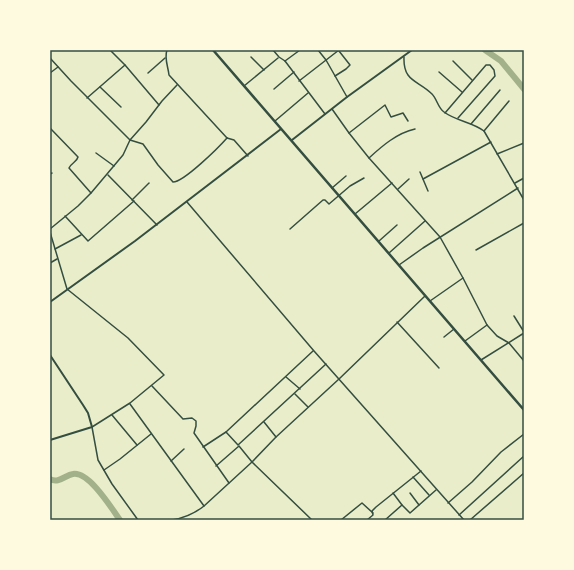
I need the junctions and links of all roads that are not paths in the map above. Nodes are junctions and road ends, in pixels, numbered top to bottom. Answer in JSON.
{"nodes":[{"id":1,"x":110,"y":50,"type":"edge"},
{"id":2,"x":167,"y":50,"type":"edge"},
{"id":3,"x":213,"y":50,"type":"edge"},
{"id":4,"x":273,"y":50,"type":"edge"},
{"id":5,"x":299,"y":50,"type":"edge"},
{"id":6,"x":318,"y":50,"type":"edge"},
{"id":7,"x":339,"y":50,"type":"edge"},
{"id":8,"x":412,"y":50,"type":"edge"},
{"id":9,"x":403,"y":56,"type":"junction"},
{"id":10,"x":251,"y":57,"type":"dead end"},
{"id":11,"x":278,"y":57,"type":"junction"},
{"id":12,"x":50,"y":58,"type":"edge"},
{"id":13,"x":165,"y":58,"type":"junction"},
{"id":14,"x":326,"y":60,"type":"junction"},
{"id":15,"x":285,"y":61,"type":"junction"},
{"id":16,"x":453,"y":61,"type":"dead end"},
{"id":17,"x":125,"y":65,"type":"junction"},
{"id":18,"x":58,"y":67,"type":"junction"},
{"id":19,"x":264,"y":70,"type":"junction"},
{"id":20,"x":294,"y":72,"type":"junction"},
{"id":21,"x":438,"y":72,"type":"dead end"},
{"id":22,"x":50,"y":73,"type":"edge"},
{"id":23,"x":148,"y":73,"type":"dead end"},
{"id":24,"x":335,"y":76,"type":"junction"},
{"id":25,"x":472,"y":80,"type":"junction"},
{"id":26,"x":299,"y":81,"type":"junction"},
{"id":27,"x":177,"y":85,"type":"junction"},
{"id":28,"x":244,"y":86,"type":"junction"},
{"id":29,"x":100,"y":87,"type":"junction"},
{"id":30,"x":274,"y":89,"type":"dead end"},
{"id":31,"x":500,"y":90,"type":"dead end"},
{"id":32,"x":462,"y":92,"type":"junction"},
{"id":33,"x":308,"y":93,"type":"junction"},
{"id":34,"x":347,"y":97,"type":"junction"},
{"id":35,"x":87,"y":98,"type":"junction"},
{"id":36,"x":509,"y":101,"type":"dead end"},
{"id":37,"x":159,"y":105,"type":"junction"},
{"id":38,"x":120,"y":107,"type":"dead end"},
{"id":39,"x":332,"y":109,"type":"junction"},
{"id":40,"x":445,"y":113,"type":"junction"},
{"id":41,"x":325,"y":114,"type":"junction"},
{"id":42,"x":458,"y":119,"type":"junction"},
{"id":43,"x":275,"y":121,"type":"junction"},
{"id":44,"x":408,"y":121,"type":"dead end"},
{"id":45,"x":471,"y":124,"type":"junction"},
{"id":46,"x":50,"y":128,"type":"edge"},
{"id":47,"x":282,"y":129,"type":"junction"},
{"id":48,"x":415,"y":129,"type":"dead end"},
{"id":49,"x":484,"y":131,"type":"junction"},
{"id":50,"x":349,"y":133,"type":"junction"},
{"id":51,"x":227,"y":138,"type":"junction"},
{"id":52,"x":130,"y":140,"type":"junction"},
{"id":53,"x":292,"y":140,"type":"junction"},
{"id":54,"x":490,"y":142,"type":"junction"},
{"id":55,"x":524,"y":143,"type":"edge"},
{"id":56,"x":96,"y":153,"type":"dead end"},
{"id":57,"x":497,"y":154,"type":"junction"},
{"id":58,"x":248,"y":156,"type":"junction"},
{"id":59,"x":369,"y":158,"type":"junction"},
{"id":60,"x":114,"y":166,"type":"junction"},
{"id":61,"x":420,"y":172,"type":"dead end"},
{"id":62,"x":108,"y":175,"type":"junction"},
{"id":63,"x":346,"y":176,"type":"dead end"},
{"id":64,"x":364,"y":178,"type":"dead end"},
{"id":65,"x":524,"y":178,"type":"edge"},
{"id":66,"x":409,"y":179,"type":"dead end"},
{"id":67,"x":423,"y":179,"type":"junction"},
{"id":68,"x":149,"y":183,"type":"dead end"},
{"id":69,"x":392,"y":183,"type":"junction"},
{"id":70,"x":515,"y":183,"type":"junction"},
{"id":71,"x":332,"y":188,"type":"junction"},
{"id":72,"x":518,"y":188,"type":"junction"},
{"id":73,"x":398,"y":189,"type":"junction"},
{"id":74,"x":428,"y":191,"type":"dead end"},
{"id":75,"x":91,"y":193,"type":"junction"},
{"id":76,"x":339,"y":195,"type":"junction"},
{"id":77,"x":133,"y":200,"type":"junction"},
{"id":78,"x":524,"y":200,"type":"edge"},
{"id":79,"x":187,"y":202,"type":"junction"},
{"id":80,"x":355,"y":214,"type":"junction"},
{"id":81,"x":65,"y":216,"type":"junction"},
{"id":82,"x":425,"y":220,"type":"junction"},
{"id":83,"x":524,"y":223,"type":"edge"},
{"id":84,"x":157,"y":225,"type":"junction"},
{"id":85,"x":397,"y":225,"type":"dead end"},
{"id":86,"x":50,"y":229,"type":"edge"},
{"id":87,"x":290,"y":229,"type":"dead end"},
{"id":88,"x":50,"y":232,"type":"edge"},
{"id":89,"x":81,"y":235,"type":"junction"},
{"id":90,"x":440,"y":237,"type":"junction"},
{"id":91,"x":378,"y":241,"type":"junction"},
{"id":92,"x":55,"y":249,"type":"junction"},
{"id":93,"x":476,"y":250,"type":"dead end"},
{"id":94,"x":389,"y":253,"type":"junction"},
{"id":95,"x":58,"y":259,"type":"junction"},
{"id":96,"x":50,"y":263,"type":"edge"},
{"id":97,"x":399,"y":265,"type":"junction"},
{"id":98,"x":463,"y":278,"type":"junction"},
{"id":99,"x":67,"y":289,"type":"junction"},
{"id":100,"x":425,"y":296,"type":"junction"},
{"id":101,"x":430,"y":301,"type":"junction"},
{"id":102,"x":50,"y":302,"type":"edge"},
{"id":103,"x":514,"y":316,"type":"dead end"},
{"id":104,"x":398,"y":322,"type":"junction"},
{"id":105,"x":487,"y":325,"type":"junction"},
{"id":106,"x":454,"y":329,"type":"junction"},
{"id":107,"x":524,"y":333,"type":"edge"},
{"id":108,"x":444,"y":337,"type":"dead end"},
{"id":109,"x":464,"y":341,"type":"junction"},
{"id":110,"x":509,"y":343,"type":"junction"},
{"id":111,"x":314,"y":351,"type":"junction"},
{"id":112,"x":50,"y":355,"type":"edge"},
{"id":113,"x":481,"y":360,"type":"junction"},
{"id":114,"x":524,"y":361,"type":"edge"},
{"id":115,"x":326,"y":364,"type":"junction"},
{"id":116,"x":439,"y":368,"type":"dead end"},
{"id":117,"x":286,"y":376,"type":"junction"},
{"id":118,"x":339,"y":379,"type":"junction"},
{"id":119,"x":152,"y":386,"type":"junction"},
{"id":120,"x":300,"y":389,"type":"junction"},
{"id":121,"x":294,"y":393,"type":"junction"},
{"id":122,"x":130,"y":403,"type":"junction"},
{"id":123,"x":308,"y":407,"type":"junction"},
{"id":124,"x":524,"y":410,"type":"edge"},
{"id":125,"x":112,"y":415,"type":"junction"},
{"id":126,"x":264,"y":422,"type":"junction"},
{"id":127,"x":92,"y":427,"type":"junction"},
{"id":128,"x":226,"y":432,"type":"junction"},
{"id":129,"x":151,"y":434,"type":"junction"},
{"id":130,"x":524,"y":434,"type":"edge"},
{"id":131,"x":276,"y":437,"type":"junction"},
{"id":132,"x":50,"y":440,"type":"edge"},
{"id":133,"x":137,"y":446,"type":"junction"},
{"id":134,"x":203,"y":447,"type":"junction"},
{"id":135,"x":184,"y":449,"type":"dead end"},
{"id":136,"x":524,"y":456,"type":"edge"},
{"id":137,"x":171,"y":461,"type":"junction"},
{"id":138,"x":252,"y":462,"type":"junction"},
{"id":139,"x":216,"y":466,"type":"junction"},
{"id":140,"x":104,"y":470,"type":"junction"},
{"id":141,"x":421,"y":471,"type":"junction"},
{"id":142,"x":524,"y":473,"type":"edge"},
{"id":143,"x":413,"y":477,"type":"junction"},
{"id":144,"x":229,"y":483,"type":"junction"},
{"id":145,"x":436,"y":489,"type":"junction"},
{"id":146,"x":393,"y":493,"type":"junction"},
{"id":147,"x":410,"y":493,"type":"dead end"},
{"id":148,"x":429,"y":495,"type":"junction"},
{"id":149,"x":448,"y":503,"type":"junction"},
{"id":150,"x":402,"y":505,"type":"junction"},
{"id":151,"x":419,"y":505,"type":"junction"},
{"id":152,"x":204,"y":506,"type":"junction"},
{"id":153,"x":373,"y":513,"type":"junction"},
{"id":154,"x":459,"y":515,"type":"junction"},
{"id":155,"x":138,"y":520,"type":"edge"},
{"id":156,"x":172,"y":520,"type":"edge"},
{"id":157,"x":312,"y":520,"type":"edge"},
{"id":158,"x":342,"y":520,"type":"edge"},
{"id":159,"x":367,"y":520,"type":"edge"},
{"id":160,"x":385,"y":520,"type":"edge"},
{"id":161,"x":464,"y":520,"type":"edge"},
{"id":162,"x":470,"y":520,"type":"edge"}],
"edges":[{"from":1,"to":17,"type":"street"},
{"from":2,"to":13,"type":"street"},
{"from":3,"to":28,"type":"main road"},
{"from":4,"to":11,"type":"street"},
{"from":5,"to":15,"type":"street"},
{"from":6,"to":14,"type":"street"},
{"from":7,"to":14,"type":"street"},
{"from":7,"to":24,"type":"street"},
{"from":8,"to":9,"type":"street"},
{"from":9,"to":34,"type":"street"},
{"from":9,"to":40,"type":"street"},
{"from":10,"to":19,"type":"street"},
{"from":11,"to":15,"type":"street"},
{"from":11,"to":19,"type":"street"},
{"from":12,"to":18,"type":"street"},
{"from":13,"to":23,"type":"street"},
{"from":13,"to":27,"type":"street"},
{"from":14,"to":24,"type":"street"},
{"from":14,"to":26,"type":"street"},
{"from":15,"to":20,"type":"street"},
{"from":16,"to":25,"type":"street"},
{"from":17,"to":29,"type":"street"},
{"from":17,"to":37,"type":"street"},
{"from":18,"to":22,"type":"street"},
{"from":18,"to":35,"type":"street"},
{"from":19,"to":28,"type":"street"},
{"from":20,"to":26,"type":"street"},
{"from":20,"to":30,"type":"street"},
{"from":21,"to":32,"type":"street"},
{"from":24,"to":34,"type":"street"},
{"from":25,"to":32,"type":"street"},
{"from":25,"to":42,"type":"street"},
{"from":26,"to":33,"type":"street"},
{"from":27,"to":37,"type":"street"},
{"from":27,"to":51,"type":"street"},
{"from":28,"to":43,"type":"main road"},
{"from":29,"to":35,"type":"street"},
{"from":29,"to":38,"type":"street"},
{"from":31,"to":45,"type":"street"},
{"from":32,"to":40,"type":"street"},
{"from":33,"to":41,"type":"street"},
{"from":33,"to":43,"type":"street"},
{"from":34,"to":39,"type":"street"},
{"from":35,"to":52,"type":"street"},
{"from":36,"to":49,"type":"street"},
{"from":37,"to":52,"type":"street"},
{"from":39,"to":41,"type":"street"},
{"from":39,"to":50,"type":"street"},
{"from":40,"to":42,"type":"street"},
{"from":41,"to":53,"type":"street"},
{"from":42,"to":45,"type":"street"},
{"from":43,"to":47,"type":"main road"},
{"from":44,"to":50,"type":"street"},
{"from":45,"to":49,"type":"street"},
{"from":46,"to":75,"type":"street"},
{"from":47,"to":53,"type":"main road"},
{"from":47,"to":58,"type":"street"},
{"from":48,"to":59,"type":"street"},
{"from":49,"to":54,"type":"street"},
{"from":50,"to":59,"type":"street"},
{"from":51,"to":52,"type":"street"},
{"from":51,"to":58,"type":"street"},
{"from":52,"to":60,"type":"street"},
{"from":53,"to":71,"type":"main road"},
{"from":54,"to":57,"type":"street"},
{"from":54,"to":67,"type":"street"},
{"from":55,"to":57,"type":"street"},
{"from":56,"to":60,"type":"street"},
{"from":57,"to":70,"type":"street"},
{"from":58,"to":79,"type":"street"},
{"from":59,"to":69,"type":"street"},
{"from":60,"to":62,"type":"street"},
{"from":61,"to":67,"type":"street"},
{"from":62,"to":75,"type":"street"},
{"from":62,"to":77,"type":"street"},
{"from":63,"to":71,"type":"street"},
{"from":64,"to":76,"type":"street"},
{"from":65,"to":70,"type":"street"},
{"from":66,"to":73,"type":"street"},
{"from":67,"to":74,"type":"street"},
{"from":68,"to":77,"type":"street"},
{"from":69,"to":73,"type":"street"},
{"from":69,"to":80,"type":"street"},
{"from":70,"to":72,"type":"street"},
{"from":71,"to":76,"type":"main road"},
{"from":72,"to":78,"type":"street"},
{"from":72,"to":90,"type":"street"},
{"from":73,"to":82,"type":"street"},
{"from":75,"to":81,"type":"street"},
{"from":76,"to":80,"type":"main road"},
{"from":76,"to":87,"type":"street"},
{"from":77,"to":84,"type":"street"},
{"from":77,"to":89,"type":"street"},
{"from":79,"to":84,"type":"street"},
{"from":79,"to":111,"type":"street"},
{"from":80,"to":91,"type":"main road"},
{"from":81,"to":86,"type":"street"},
{"from":81,"to":89,"type":"street"},
{"from":82,"to":90,"type":"street"},
{"from":82,"to":94,"type":"street"},
{"from":83,"to":93,"type":"street"},
{"from":84,"to":99,"type":"street"},
{"from":85,"to":91,"type":"street"},
{"from":88,"to":92,"type":"street"},
{"from":89,"to":92,"type":"street"},
{"from":90,"to":97,"type":"street"},
{"from":90,"to":98,"type":"street"},
{"from":91,"to":94,"type":"main road"},
{"from":92,"to":95,"type":"street"},
{"from":94,"to":97,"type":"main road"},
{"from":95,"to":96,"type":"street"},
{"from":95,"to":99,"type":"street"},
{"from":97,"to":100,"type":"main road"},
{"from":98,"to":101,"type":"street"},
{"from":98,"to":105,"type":"street"},
{"from":99,"to":102,"type":"street"},
{"from":99,"to":119,"type":"street"},
{"from":100,"to":101,"type":"main road"},
{"from":100,"to":104,"type":"street"},
{"from":101,"to":106,"type":"main road"},
{"from":103,"to":107,"type":"street"},
{"from":104,"to":116,"type":"street"},
{"from":104,"to":118,"type":"street"},
{"from":105,"to":109,"type":"street"},
{"from":105,"to":110,"type":"street"},
{"from":106,"to":108,"type":"street"},
{"from":106,"to":109,"type":"main road"},
{"from":107,"to":110,"type":"street"},
{"from":109,"to":113,"type":"main road"},
{"from":110,"to":113,"type":"street"},
{"from":110,"to":114,"type":"street"},
{"from":111,"to":115,"type":"street"},
{"from":111,"to":117,"type":"street"},
{"from":112,"to":127,"type":"street"},
{"from":113,"to":124,"type":"main road"},
{"from":115,"to":118,"type":"street"},
{"from":115,"to":120,"type":"street"},
{"from":117,"to":120,"type":"street"},
{"from":117,"to":128,"type":"street"},
{"from":118,"to":123,"type":"street"},
{"from":118,"to":141,"type":"street"},
{"from":119,"to":122,"type":"street"},
{"from":119,"to":134,"type":"street"},
{"from":120,"to":121,"type":"street"},
{"from":121,"to":123,"type":"street"},
{"from":121,"to":126,"type":"street"},
{"from":122,"to":125,"type":"street"},
{"from":122,"to":129,"type":"street"},
{"from":123,"to":131,"type":"street"},
{"from":125,"to":127,"type":"street"},
{"from":125,"to":133,"type":"street"},
{"from":126,"to":128,"type":"street"},
{"from":126,"to":131,"type":"street"},
{"from":127,"to":132,"type":"street"},
{"from":127,"to":140,"type":"street"},
{"from":128,"to":134,"type":"street"},
{"from":129,"to":133,"type":"street"},
{"from":129,"to":137,"type":"street"},
{"from":130,"to":149,"type":"street"},
{"from":131,"to":138,"type":"street"},
{"from":133,"to":140,"type":"street"},
{"from":134,"to":139,"type":"street"},
{"from":135,"to":137,"type":"street"},
{"from":136,"to":154,"type":"street"},
{"from":137,"to":152,"type":"street"},
{"from":138,"to":139,"type":"street"},
{"from":138,"to":144,"type":"street"},
{"from":138,"to":157,"type":"street"},
{"from":139,"to":144,"type":"street"},
{"from":140,"to":155,"type":"street"},
{"from":141,"to":143,"type":"street"},
{"from":141,"to":145,"type":"street"},
{"from":142,"to":162,"type":"street"},
{"from":143,"to":146,"type":"street"},
{"from":143,"to":148,"type":"street"},
{"from":144,"to":152,"type":"street"},
{"from":145,"to":148,"type":"street"},
{"from":145,"to":149,"type":"street"},
{"from":146,"to":150,"type":"street"},
{"from":146,"to":153,"type":"street"},
{"from":147,"to":151,"type":"street"},
{"from":148,"to":151,"type":"street"},
{"from":149,"to":154,"type":"street"},
{"from":150,"to":151,"type":"street"},
{"from":150,"to":160,"type":"street"},
{"from":152,"to":156,"type":"street"},
{"from":153,"to":158,"type":"street"},
{"from":153,"to":159,"type":"street"},
{"from":154,"to":161,"type":"street"}]}
